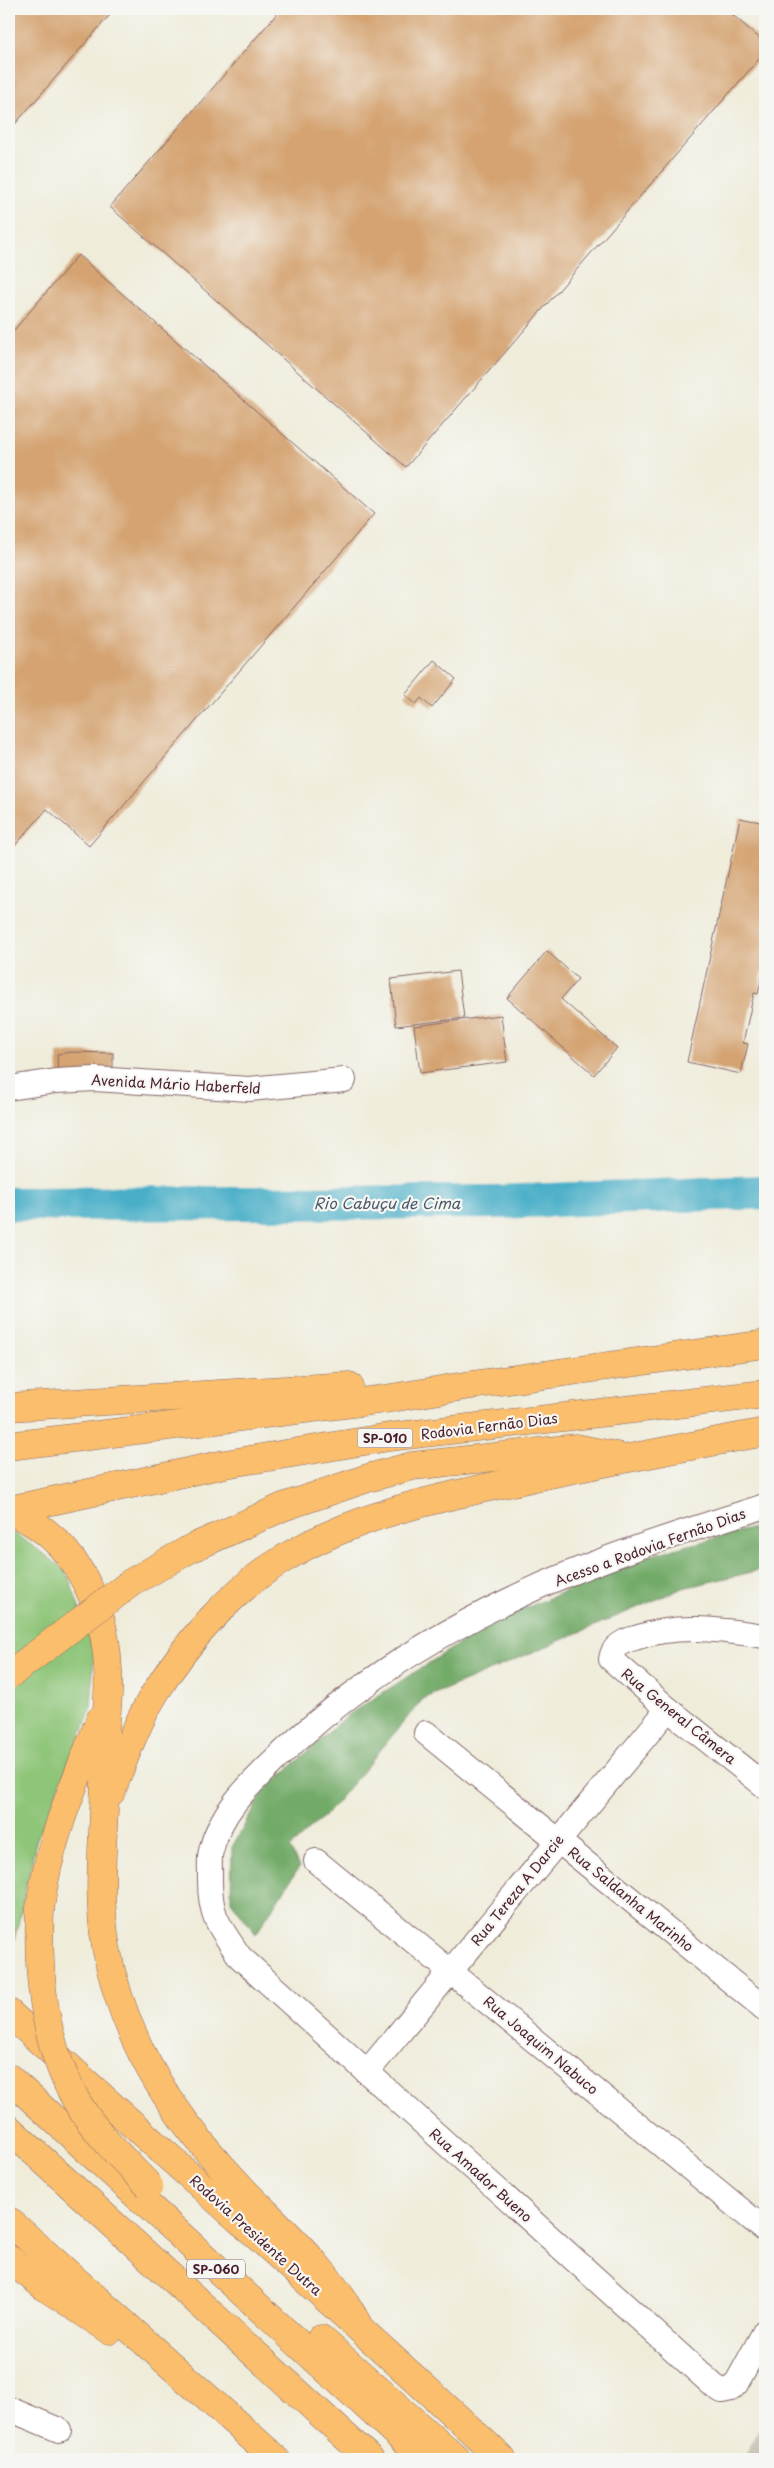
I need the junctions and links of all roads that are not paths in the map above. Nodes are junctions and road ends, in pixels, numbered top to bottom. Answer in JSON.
{"nodes":[{"id":1,"x":344,"y":1080,"type":"dead end"},
{"id":2,"x":9,"y":1088,"type":"edge"},
{"id":3,"x":765,"y":1344,"type":"edge"},
{"id":4,"x":465,"y":1386,"type":"junction"},
{"id":5,"x":765,"y":1394,"type":"edge"},
{"id":6,"x":9,"y":1407,"type":"edge"},
{"id":7,"x":765,"y":1432,"type":"edge"},
{"id":8,"x":9,"y":1446,"type":"edge"},
{"id":9,"x":624,"y":1458,"type":"junction"},
{"id":10,"x":765,"y":1506,"type":"edge"},
{"id":11,"x":9,"y":1510,"type":"edge"},
{"id":12,"x":765,"y":1636,"type":"edge"},
{"id":13,"x":9,"y":1675,"type":"edge"},
{"id":14,"x":108,"y":1700,"type":"junction"},
{"id":15,"x":668,"y":1709,"type":"junction"},
{"id":16,"x":426,"y":1733,"type":"dead end"},
{"id":17,"x":765,"y":1786,"type":"edge"},
{"id":18,"x":104,"y":1810,"type":"junction"},
{"id":19,"x":558,"y":1840,"type":"junction"},
{"id":20,"x":316,"y":1861,"type":"dead end"},
{"id":21,"x":240,"y":1957,"type":"joint"},
{"id":22,"x":451,"y":1970,"type":"junction"},
{"id":23,"x":765,"y":2009,"type":"edge"},
{"id":24,"x":9,"y":2013,"type":"edge"},
{"id":25,"x":367,"y":2072,"type":"junction"},
{"id":26,"x":9,"y":2078,"type":"edge"},
{"id":27,"x":9,"y":2129,"type":"edge"},
{"id":28,"x":9,"y":2221,"type":"edge"},
{"id":29,"x":765,"y":2230,"type":"edge"},
{"id":30,"x":9,"y":2259,"type":"edge"},
{"id":31,"x":358,"y":2325,"type":"junction"},
{"id":32,"x":765,"y":2331,"type":"edge"},
{"id":33,"x":187,"y":2382,"type":"junction"},
{"id":34,"x":9,"y":2409,"type":"edge"},
{"id":35,"x":59,"y":2430,"type":"dead end"},
{"id":36,"x":276,"y":2459,"type":"edge"},
{"id":37,"x":370,"y":2459,"type":"edge"},
{"id":38,"x":424,"y":2459,"type":"edge"},
{"id":39,"x":456,"y":2459,"type":"edge"},
{"id":40,"x":502,"y":2459,"type":"edge"}],
"edges":[{"from":1,"to":2,"type":"street","name":"Avenida Mário Haberfeld"},
{"from":3,"to":4,"type":"highway"},
{"from":4,"to":6,"type":"highway"},
{"from":4,"to":8,"type":"highway"},
{"from":5,"to":11,"type":"highway","name":"Rodovia Fernão Dias","number":"SP-010"},
{"from":7,"to":9,"type":"highway"},
{"from":9,"to":13,"type":"highway","bridge":true},
{"from":9,"to":18,"type":"highway"},
{"from":10,"to":21,"type":"street","name":"Acesso a Rodovia Fernão Dias"},
{"from":11,"to":14,"type":"highway"},
{"from":12,"to":15,"type":"street","name":"Rua General Câmera"},
{"from":14,"to":18,"type":"highway"},
{"from":14,"to":39,"type":"highway","bridge":true},
{"from":15,"to":17,"type":"street","name":"Rua General Câmera"},
{"from":15,"to":19,"type":"street","name":"Rua Tereza A Darcie"},
{"from":16,"to":19,"type":"street","name":"Rua Saldanha Marinho"},
{"from":18,"to":31,"type":"highway"},
{"from":19,"to":22,"type":"street","name":"Rua Tereza A Darcie"},
{"from":19,"to":23,"type":"street","name":"Rua Saldanha Marinho"},
{"from":20,"to":22,"type":"street","name":"Rua Joaquim Nabuco"},
{"from":21,"to":25,"type":"street","name":"Rua Amador Bueno"},
{"from":22,"to":25,"type":"street","name":"Rua Tereza A Darcie"},
{"from":22,"to":29,"type":"street","name":"Rua Joaquim Nabuco"},
{"from":24,"to":31,"type":"highway","name":"Rodovia Presidente Dutra"},
{"from":25,"to":32,"type":"street","name":"Rua Amador Bueno"},
{"from":26,"to":38,"type":"highway","number":"SP-060"},
{"from":27,"to":37,"type":"highway","number":"SP-060"},
{"from":28,"to":33,"type":"highway"},
{"from":30,"to":33,"type":"highway"},
{"from":31,"to":40,"type":"highway","name":"Rodovia Presidente Dutra"},
{"from":33,"to":36,"type":"highway"},
{"from":34,"to":35,"type":"street"}]}
